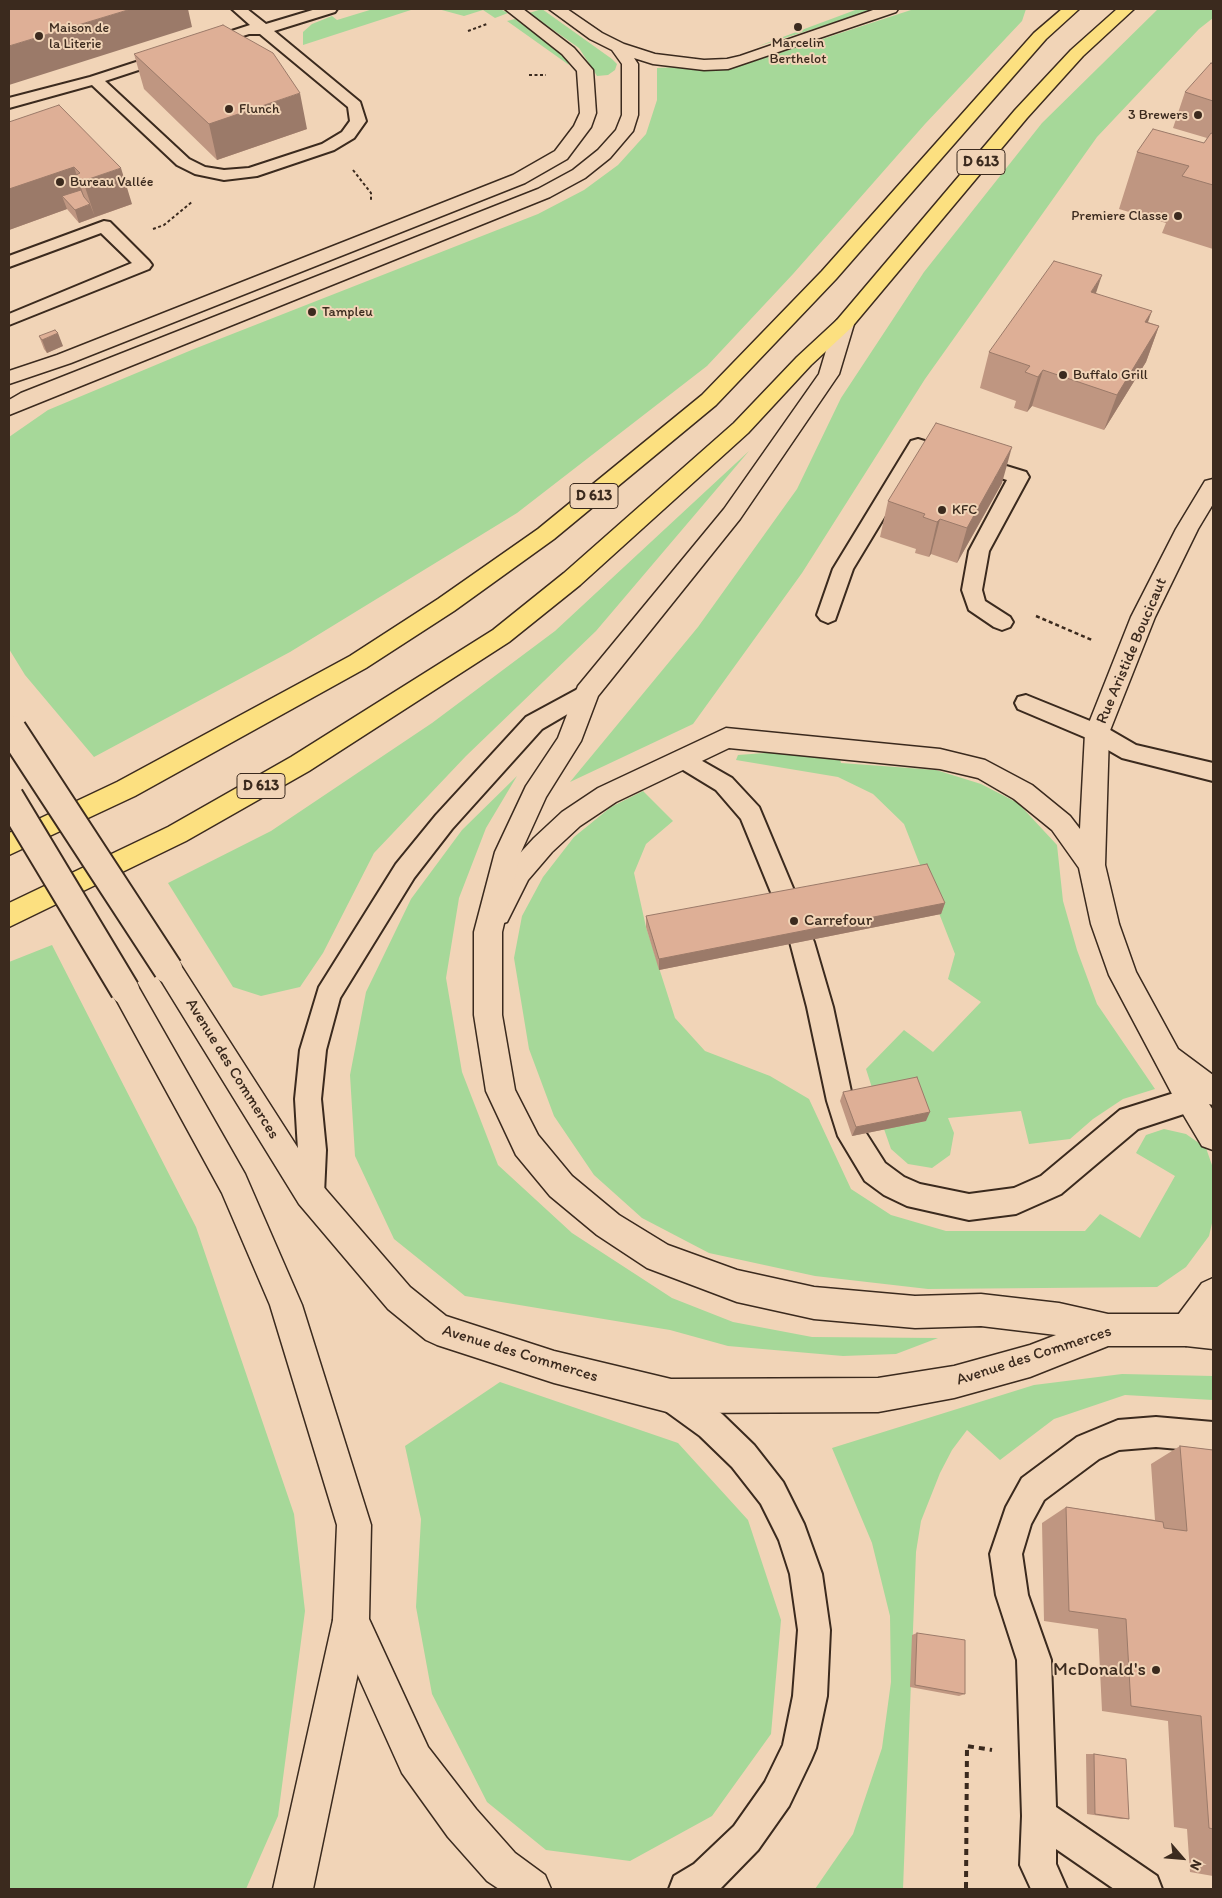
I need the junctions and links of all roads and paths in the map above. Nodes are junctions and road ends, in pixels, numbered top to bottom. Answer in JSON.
{"nodes":[{"id":1,"x":239,"y":9,"type":"edge"},
{"id":2,"x":330,"y":9,"type":"edge"},
{"id":3,"x":513,"y":9,"type":"edge"},
{"id":4,"x":557,"y":9,"type":"edge"},
{"id":5,"x":890,"y":9,"type":"edge"},
{"id":6,"x":1071,"y":9,"type":"edge"},
{"id":7,"x":1126,"y":9,"type":"edge"},
{"id":8,"x":264,"y":29,"type":"junction"},
{"id":9,"x":618,"y":47,"type":"junction"},
{"id":10,"x":95,"y":80,"type":"junction"},
{"id":11,"x":9,"y":103,"type":"edge"},
{"id":12,"x":351,"y":168,"type":"dead end"},
{"id":13,"x":224,"y":175,"type":"junction"},
{"id":14,"x":371,"y":202,"type":"dead end"},
{"id":15,"x":120,"y":242,"type":"junction"},
{"id":16,"x":9,"y":262,"type":"edge"},
{"id":17,"x":11,"y":316,"type":"edge"},
{"id":18,"x":844,"y":324,"type":"junction"},
{"id":19,"x":9,"y":378,"type":"edge"},
{"id":20,"x":9,"y":408,"type":"edge"},
{"id":21,"x":1213,"y":486,"type":"edge"},
{"id":22,"x":828,"y":615,"type":"dead end"},
{"id":23,"x":1002,"y":622,"type":"dead end"},
{"id":24,"x":587,"y":692,"type":"junction"},
{"id":25,"x":1026,"y":703,"type":"dead end"},
{"id":26,"x":9,"y":726,"type":"edge"},
{"id":27,"x":1097,"y":733,"type":"junction"},
{"id":28,"x":683,"y":759,"type":"junction"},
{"id":29,"x":1213,"y":772,"type":"edge"},
{"id":30,"x":9,"y":798,"type":"edge"},
{"id":31,"x":9,"y":845,"type":"edge"},
{"id":32,"x":1092,"y":865,"type":"junction"},
{"id":33,"x":786,"y":900,"type":"edge"},
{"id":34,"x":9,"y":916,"type":"edge"},
{"id":35,"x":488,"y":932,"type":"junction"},
{"id":36,"x":802,"y":942,"type":"edge"},
{"id":37,"x":1202,"y":1096,"type":"edge"},
{"id":38,"x":1213,"y":1136,"type":"edge"},
{"id":39,"x":310,"y":1194,"type":"junction"},
{"id":40,"x":1213,"y":1294,"type":"edge"},
{"id":41,"x":1108,"y":1330,"type":"junction"},
{"id":42,"x":1200,"y":1331,"type":"edge"},
{"id":43,"x":671,"y":1396,"type":"junction"},
{"id":44,"x":1213,"y":1437,"type":"edge"},
{"id":45,"x":351,"y":1620,"type":"junction"},
{"id":46,"x":967,"y":1746,"type":"dead end"},
{"id":47,"x":1039,"y":1816,"type":"junction"},
{"id":48,"x":966,"y":1888,"type":"dead end"},
{"id":49,"x":293,"y":1889,"type":"edge"},
{"id":50,"x":531,"y":1889,"type":"edge"},
{"id":51,"x":687,"y":1889,"type":"edge"},
{"id":52,"x":1050,"y":1889,"type":"edge"},
{"id":53,"x":1144,"y":1889,"type":"edge"}],
"edges":[{"from":1,"to":8,"type":"lane"},
{"from":2,"to":8,"type":"lane"},
{"from":3,"to":19,"type":"street"},
{"from":4,"to":9,"type":"street"},
{"from":5,"to":9,"type":"street"},
{"from":6,"to":31,"type":"main road","number":"D 613"},
{"from":7,"to":18,"type":"main road","number":"D 613"},
{"from":8,"to":10,"type":"lane"},
{"from":8,"to":13,"type":"lane"},
{"from":9,"to":20,"type":"street"},
{"from":10,"to":11,"type":"lane"},
{"from":10,"to":13,"type":"lane"},
{"from":12,"to":14,"type":"path"},
{"from":13,"to":15,"type":"path"},
{"from":15,"to":16,"type":"lane"},
{"from":15,"to":17,"type":"lane"},
{"from":18,"to":24,"type":"street"},
{"from":18,"to":34,"type":"main road","number":"D 613"},
{"from":21,"to":27,"type":"street","name":"Rue Aristide Boucicaut"},
{"from":22,"to":23,"type":"lane"},
{"from":24,"to":35,"type":"street"},
{"from":24,"to":39,"type":"lane"},
{"from":25,"to":27,"type":"lane"},
{"from":26,"to":39,"type":"street","name":"Avenue des Commerces","bridge":true},
{"from":27,"to":29,"type":"lane"},
{"from":27,"to":32,"type":"street","name":"Rue Aristide Boucicaut"},
{"from":28,"to":32,"type":"street"},
{"from":28,"to":33,"type":"lane"},
{"from":28,"to":35,"type":"street"},
{"from":30,"to":45,"type":"street","bridge":true},
{"from":32,"to":37,"type":"street","name":"Rue Aristide Boucicaut"},
{"from":35,"to":41,"type":"street"},
{"from":36,"to":37,"type":"lane"},
{"from":37,"to":38,"type":"street","name":"Rue Aristide Boucicaut"},
{"from":39,"to":43,"type":"street","name":"Avenue des Commerces"},
{"from":40,"to":42,"type":"street"},
{"from":41,"to":42,"type":"street","name":"Avenue des Commerces"},
{"from":41,"to":43,"type":"street","name":"Avenue des Commerces"},
{"from":43,"to":51,"type":"lane"},
{"from":44,"to":47,"type":"lane"},
{"from":45,"to":49,"type":"street"},
{"from":45,"to":50,"type":"street"},
{"from":46,"to":48,"type":"path"},
{"from":47,"to":52,"type":"lane"},
{"from":47,"to":53,"type":"lane"}]}
